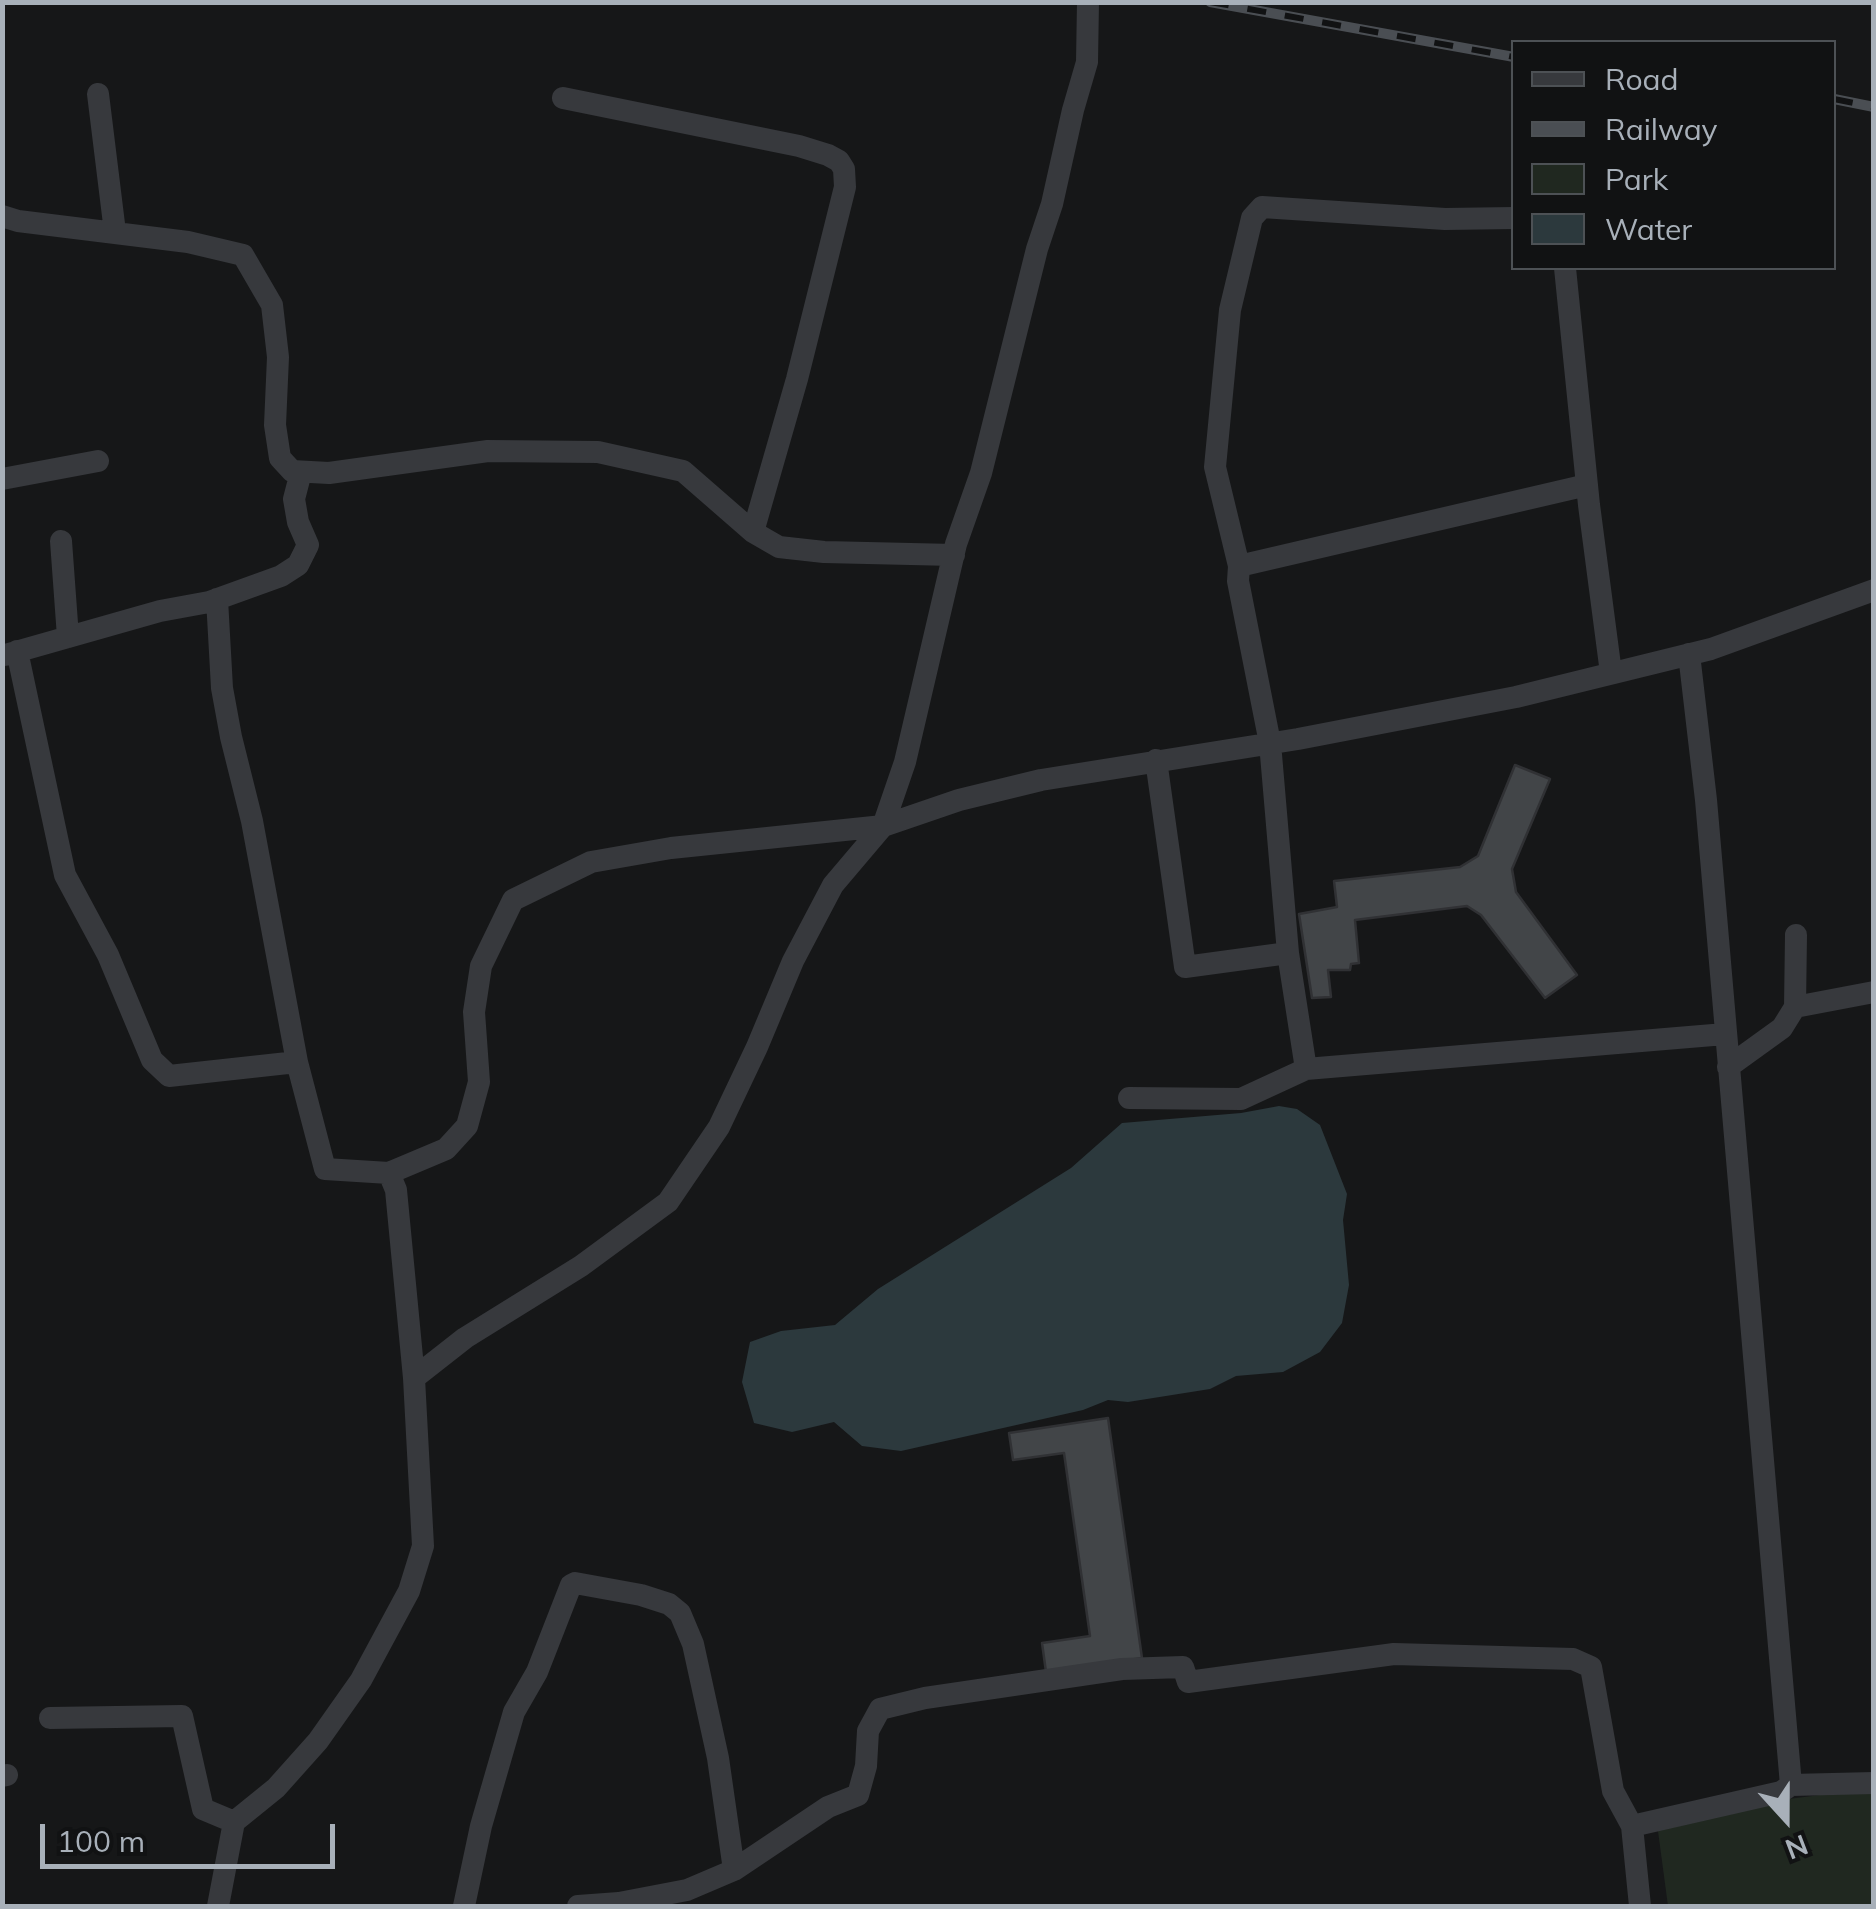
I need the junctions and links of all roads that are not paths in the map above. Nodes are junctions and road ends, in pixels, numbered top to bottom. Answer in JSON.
{"nodes":[{"id":1,"x":1088,"y":2,"type":"edge"},
{"id":2,"x":98,"y":94,"type":"dead end"},
{"id":3,"x":563,"y":98,"type":"dead end"},
{"id":4,"x":2,"y":216,"type":"edge"},
{"id":5,"x":1511,"y":218,"type":"edge"},
{"id":6,"x":115,"y":232,"type":"junction"},
{"id":7,"x":1565,"y":270,"type":"edge"},
{"id":8,"x":98,"y":461,"type":"dead end"},
{"id":9,"x":300,"y":472,"type":"junction"},
{"id":10,"x":2,"y":480,"type":"edge"},
{"id":11,"x":1587,"y":485,"type":"junction"},
{"id":12,"x":753,"y":532,"type":"junction"},
{"id":13,"x":61,"y":540,"type":"dead end"},
{"id":14,"x":954,"y":555,"type":"junction"},
{"id":15,"x":1239,"y":566,"type":"junction"},
{"id":16,"x":1874,"y":590,"type":"edge"},
{"id":17,"x":217,"y":600,"type":"junction"},
{"id":18,"x":68,"y":637,"type":"junction"},
{"id":19,"x":10,"y":653,"type":"edge"},
{"id":20,"x":1689,"y":654,"type":"junction"},
{"id":21,"x":1611,"y":673,"type":"junction"},
{"id":22,"x":1270,"y":743,"type":"junction"},
{"id":23,"x":1156,"y":760,"type":"junction"},
{"id":24,"x":883,"y":826,"type":"junction"},
{"id":25,"x":1796,"y":935,"type":"dead end"},
{"id":26,"x":1288,"y":953,"type":"junction"},
{"id":27,"x":1874,"y":992,"type":"edge"},
{"id":28,"x":1795,"y":1007,"type":"junction"},
{"id":29,"x":1725,"y":1034,"type":"junction"},
{"id":30,"x":298,"y":1062,"type":"junction"},
{"id":31,"x":1728,"y":1067,"type":"junction"},
{"id":32,"x":1306,"y":1069,"type":"junction"},
{"id":33,"x":1129,"y":1098,"type":"dead end"},
{"id":34,"x":389,"y":1172,"type":"junction"},
{"id":35,"x":414,"y":1378,"type":"junction"},
{"id":36,"x":50,"y":1718,"type":"dead end"},
{"id":37,"x":1874,"y":1783,"type":"edge"},
{"id":38,"x":1792,"y":1785,"type":"junction"},
{"id":39,"x":234,"y":1822,"type":"junction"},
{"id":40,"x":1632,"y":1826,"type":"junction"},
{"id":41,"x":734,"y":1870,"type":"junction"},
{"id":42,"x":620,"y":1905,"type":"edge"},
{"id":43,"x":218,"y":1906,"type":"edge"},
{"id":44,"x":464,"y":1906,"type":"edge"},
{"id":45,"x":578,"y":1906,"type":"edge"},
{"id":46,"x":1640,"y":1906,"type":"edge"}],
"edges":[{"from":1,"to":14,"type":"street"},
{"from":2,"to":6,"type":"street"},
{"from":3,"to":12,"type":"street"},
{"from":4,"to":6,"type":"street"},
{"from":5,"to":15,"type":"street"},
{"from":6,"to":9,"type":"street"},
{"from":7,"to":11,"type":"street"},
{"from":8,"to":10,"type":"street"},
{"from":9,"to":12,"type":"street"},
{"from":9,"to":17,"type":"street"},
{"from":11,"to":15,"type":"street"},
{"from":11,"to":21,"type":"street"},
{"from":12,"to":14,"type":"street"},
{"from":13,"to":18,"type":"street"},
{"from":14,"to":24,"type":"street"},
{"from":15,"to":22,"type":"street"},
{"from":16,"to":20,"type":"street"},
{"from":17,"to":18,"type":"street"},
{"from":17,"to":30,"type":"street"},
{"from":18,"to":19,"type":"street"},
{"from":19,"to":30,"type":"street"},
{"from":20,"to":21,"type":"street"},
{"from":20,"to":29,"type":"street"},
{"from":21,"to":22,"type":"street"},
{"from":22,"to":23,"type":"street"},
{"from":22,"to":26,"type":"street"},
{"from":23,"to":24,"type":"street"},
{"from":23,"to":26,"type":"street"},
{"from":24,"to":34,"type":"street"},
{"from":24,"to":35,"type":"street"},
{"from":25,"to":28,"type":"street"},
{"from":26,"to":32,"type":"street"},
{"from":27,"to":28,"type":"street"},
{"from":28,"to":31,"type":"street"},
{"from":29,"to":31,"type":"street"},
{"from":29,"to":32,"type":"street"},
{"from":30,"to":34,"type":"street"},
{"from":31,"to":38,"type":"street"},
{"from":32,"to":33,"type":"street"},
{"from":34,"to":35,"type":"street"},
{"from":35,"to":39,"type":"street"},
{"from":36,"to":39,"type":"street"},
{"from":37,"to":38,"type":"street"},
{"from":38,"to":40,"type":"street"},
{"from":39,"to":43,"type":"street"},
{"from":40,"to":41,"type":"street"},
{"from":40,"to":46,"type":"street"},
{"from":41,"to":42,"type":"street"},
{"from":41,"to":44,"type":"street"},
{"from":42,"to":45,"type":"street"}]}
